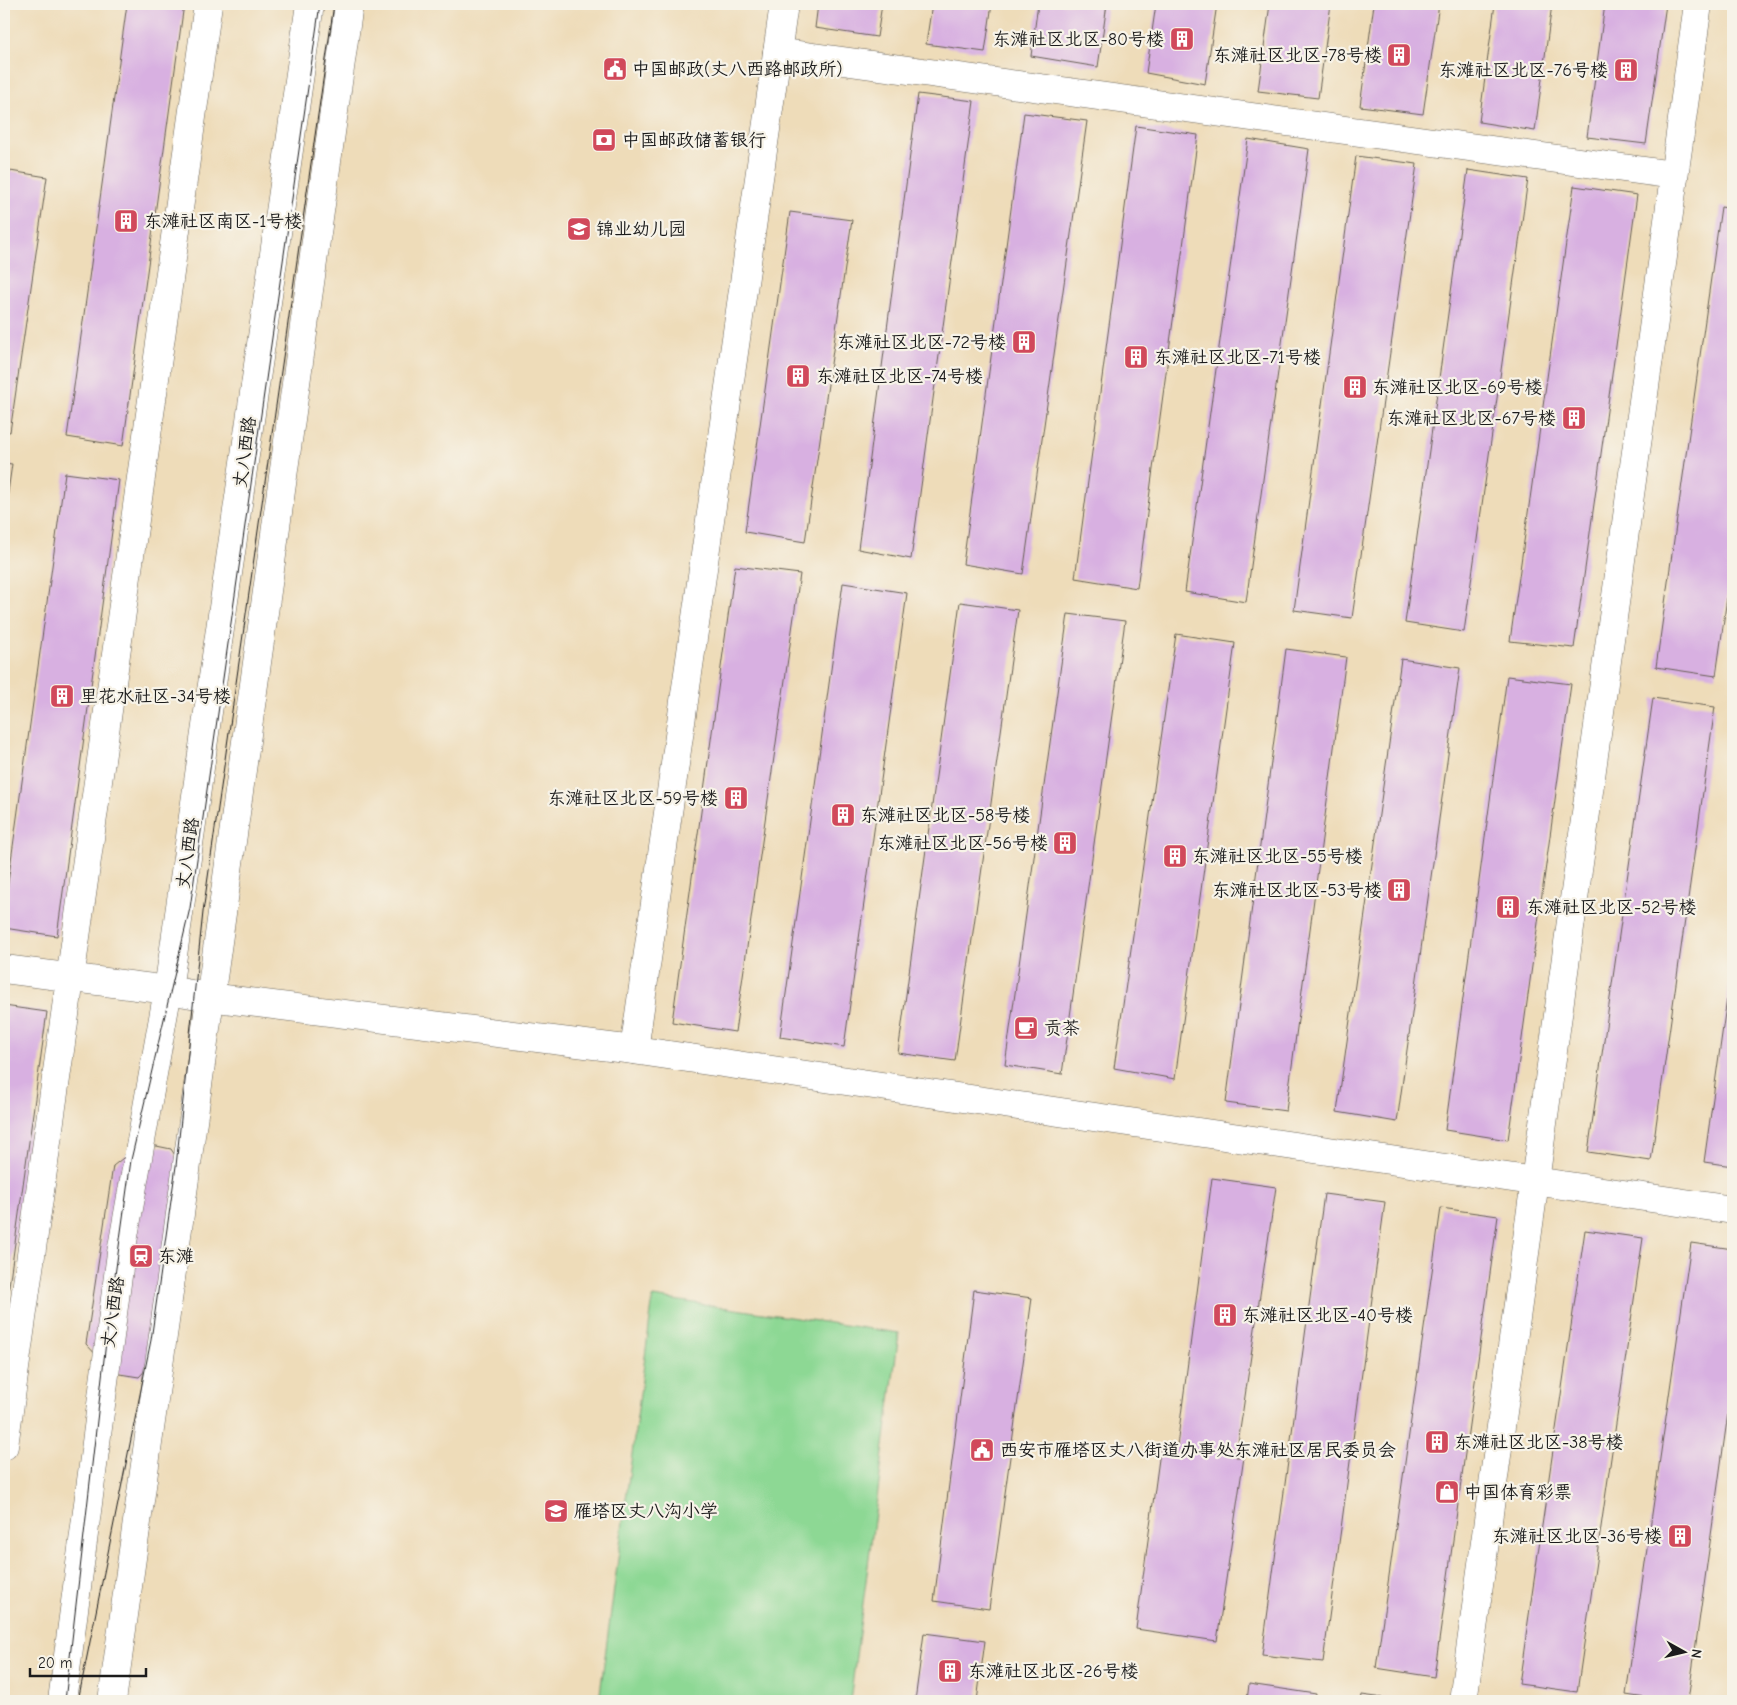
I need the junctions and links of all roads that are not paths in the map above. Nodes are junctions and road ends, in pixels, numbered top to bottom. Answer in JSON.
{"nodes":[{"id":1,"x":208,"y":4,"type":"edge"},
{"id":2,"x":310,"y":4,"type":"edge"},
{"id":3,"x":349,"y":4,"type":"edge"},
{"id":4,"x":784,"y":4,"type":"edge"},
{"id":5,"x":1698,"y":4,"type":"edge"},
{"id":6,"x":777,"y":52,"type":"junction"},
{"id":7,"x":1674,"y":175,"type":"junction"},
{"id":8,"x":4,"y":970,"type":"edge"},
{"id":9,"x":70,"y":978,"type":"junction"},
{"id":10,"x":168,"y":990,"type":"junction"},
{"id":11,"x":209,"y":997,"type":"junction"},
{"id":12,"x":634,"y":1050,"type":"junction"},
{"id":13,"x":1536,"y":1182,"type":"junction"},
{"id":14,"x":1733,"y":1210,"type":"edge"},
{"id":15,"x":4,"y":1446,"type":"edge"},
{"id":16,"x":62,"y":1701,"type":"edge"},
{"id":17,"x":112,"y":1701,"type":"edge"},
{"id":18,"x":1463,"y":1701,"type":"edge"}],
"edges":[{"from":1,"to":9,"type":"street"},
{"from":2,"to":10,"type":"street","name":"丈八西路"},
{"from":3,"to":11,"type":"street"},
{"from":4,"to":6,"type":"street"},
{"from":5,"to":7,"type":"street"},
{"from":6,"to":7,"type":"street"},
{"from":6,"to":12,"type":"street"},
{"from":7,"to":13,"type":"street"},
{"from":8,"to":9,"type":"street"},
{"from":9,"to":10,"type":"street"},
{"from":9,"to":15,"type":"street"},
{"from":10,"to":11,"type":"street"},
{"from":10,"to":16,"type":"street","name":"丈八西路"},
{"from":11,"to":12,"type":"street"},
{"from":11,"to":17,"type":"street"},
{"from":12,"to":13,"type":"street"},
{"from":13,"to":14,"type":"street"},
{"from":13,"to":18,"type":"street"}]}
